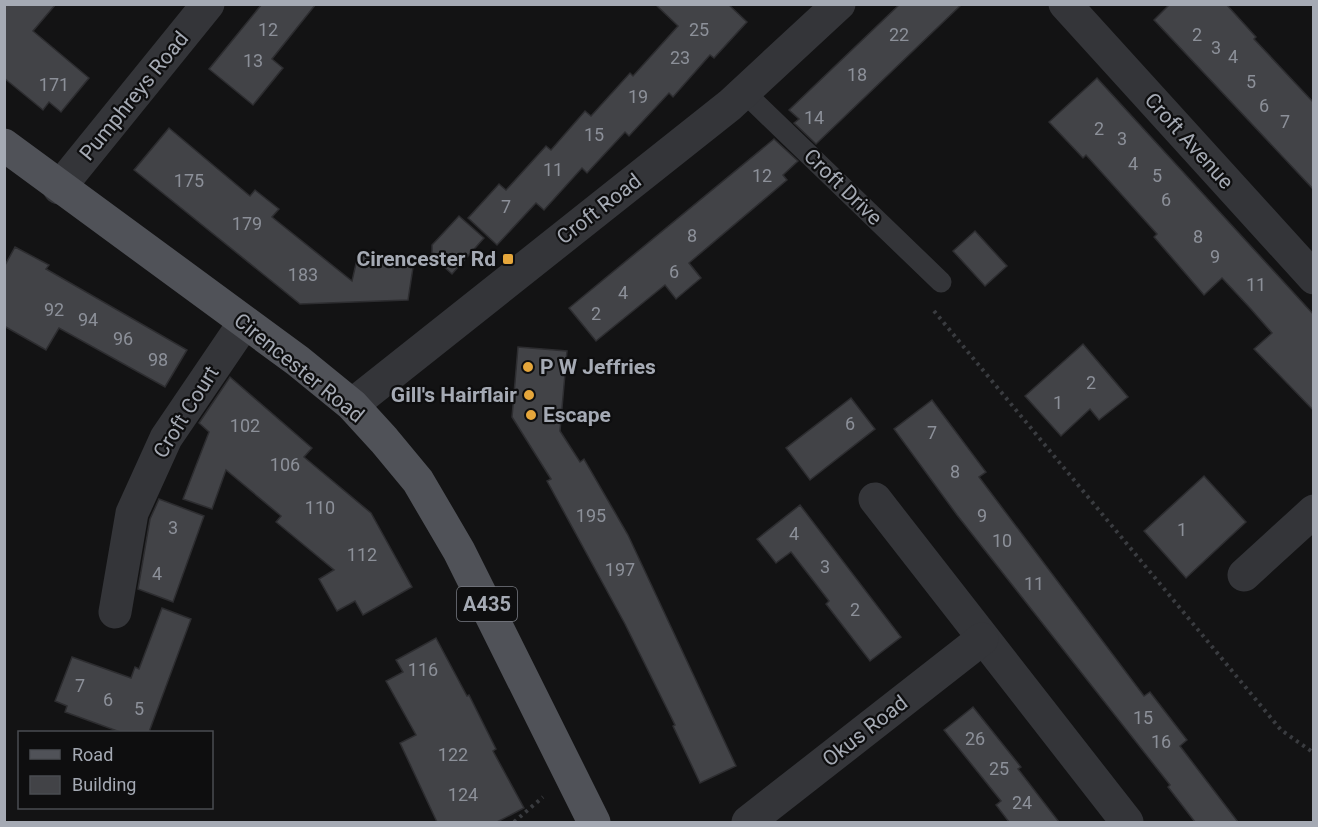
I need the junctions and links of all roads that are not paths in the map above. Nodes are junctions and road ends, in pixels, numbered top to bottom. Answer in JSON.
{"nodes":[{"id":1,"x":208,"y":4,"type":"edge"},
{"id":2,"x":839,"y":4,"type":"edge"},
{"id":3,"x":1065,"y":4,"type":"edge"},
{"id":4,"x":1079,"y":4,"type":"edge"},
{"id":5,"x":744,"y":92,"type":"junction"},
{"id":6,"x":4,"y":145,"type":"edge"},
{"id":7,"x":59,"y":188,"type":"junction"},
{"id":8,"x":1314,"y":261,"type":"edge"},
{"id":9,"x":1314,"y":278,"type":"edge"},
{"id":10,"x":941,"y":282,"type":"dead end"},
{"id":11,"x":244,"y":323,"type":"junction"},
{"id":12,"x":352,"y":405,"type":"junction"},
{"id":13,"x":875,"y":500,"type":"dead end"},
{"id":14,"x":1314,"y":511,"type":"edge"},
{"id":15,"x":1244,"y":575,"type":"dead end"},
{"id":16,"x":115,"y":612,"type":"dead end"},
{"id":17,"x":982,"y":639,"type":"junction"},
{"id":18,"x":594,"y":822,"type":"edge"},
{"id":19,"x":748,"y":822,"type":"edge"},
{"id":20,"x":1127,"y":822,"type":"edge"}],
"edges":[{"from":1,"to":7,"type":"street","name":"Pumphreys Road"},
{"from":2,"to":5,"type":"street","name":"Croft Road"},
{"from":3,"to":9,"type":"street","name":"Croft Avenue"},
{"from":4,"to":8,"type":"street"},
{"from":5,"to":10,"type":"lane","name":"Croft Drive"},
{"from":5,"to":12,"type":"street","name":"Croft Road"},
{"from":6,"to":7,"type":"main road","name":"Cirencester Road","number":"A435"},
{"from":7,"to":11,"type":"main road","name":"Cirencester Road","number":"A435"},
{"from":11,"to":12,"type":"main road","name":"Cirencester Road","number":"A435"},
{"from":11,"to":16,"type":"street","name":"Croft Court"},
{"from":12,"to":18,"type":"main road","name":"Cirencester Road","number":"A435"},
{"from":13,"to":17,"type":"street"},
{"from":14,"to":15,"type":"street"},
{"from":17,"to":19,"type":"street","name":"Okus Road"},
{"from":17,"to":20,"type":"street"}]}
